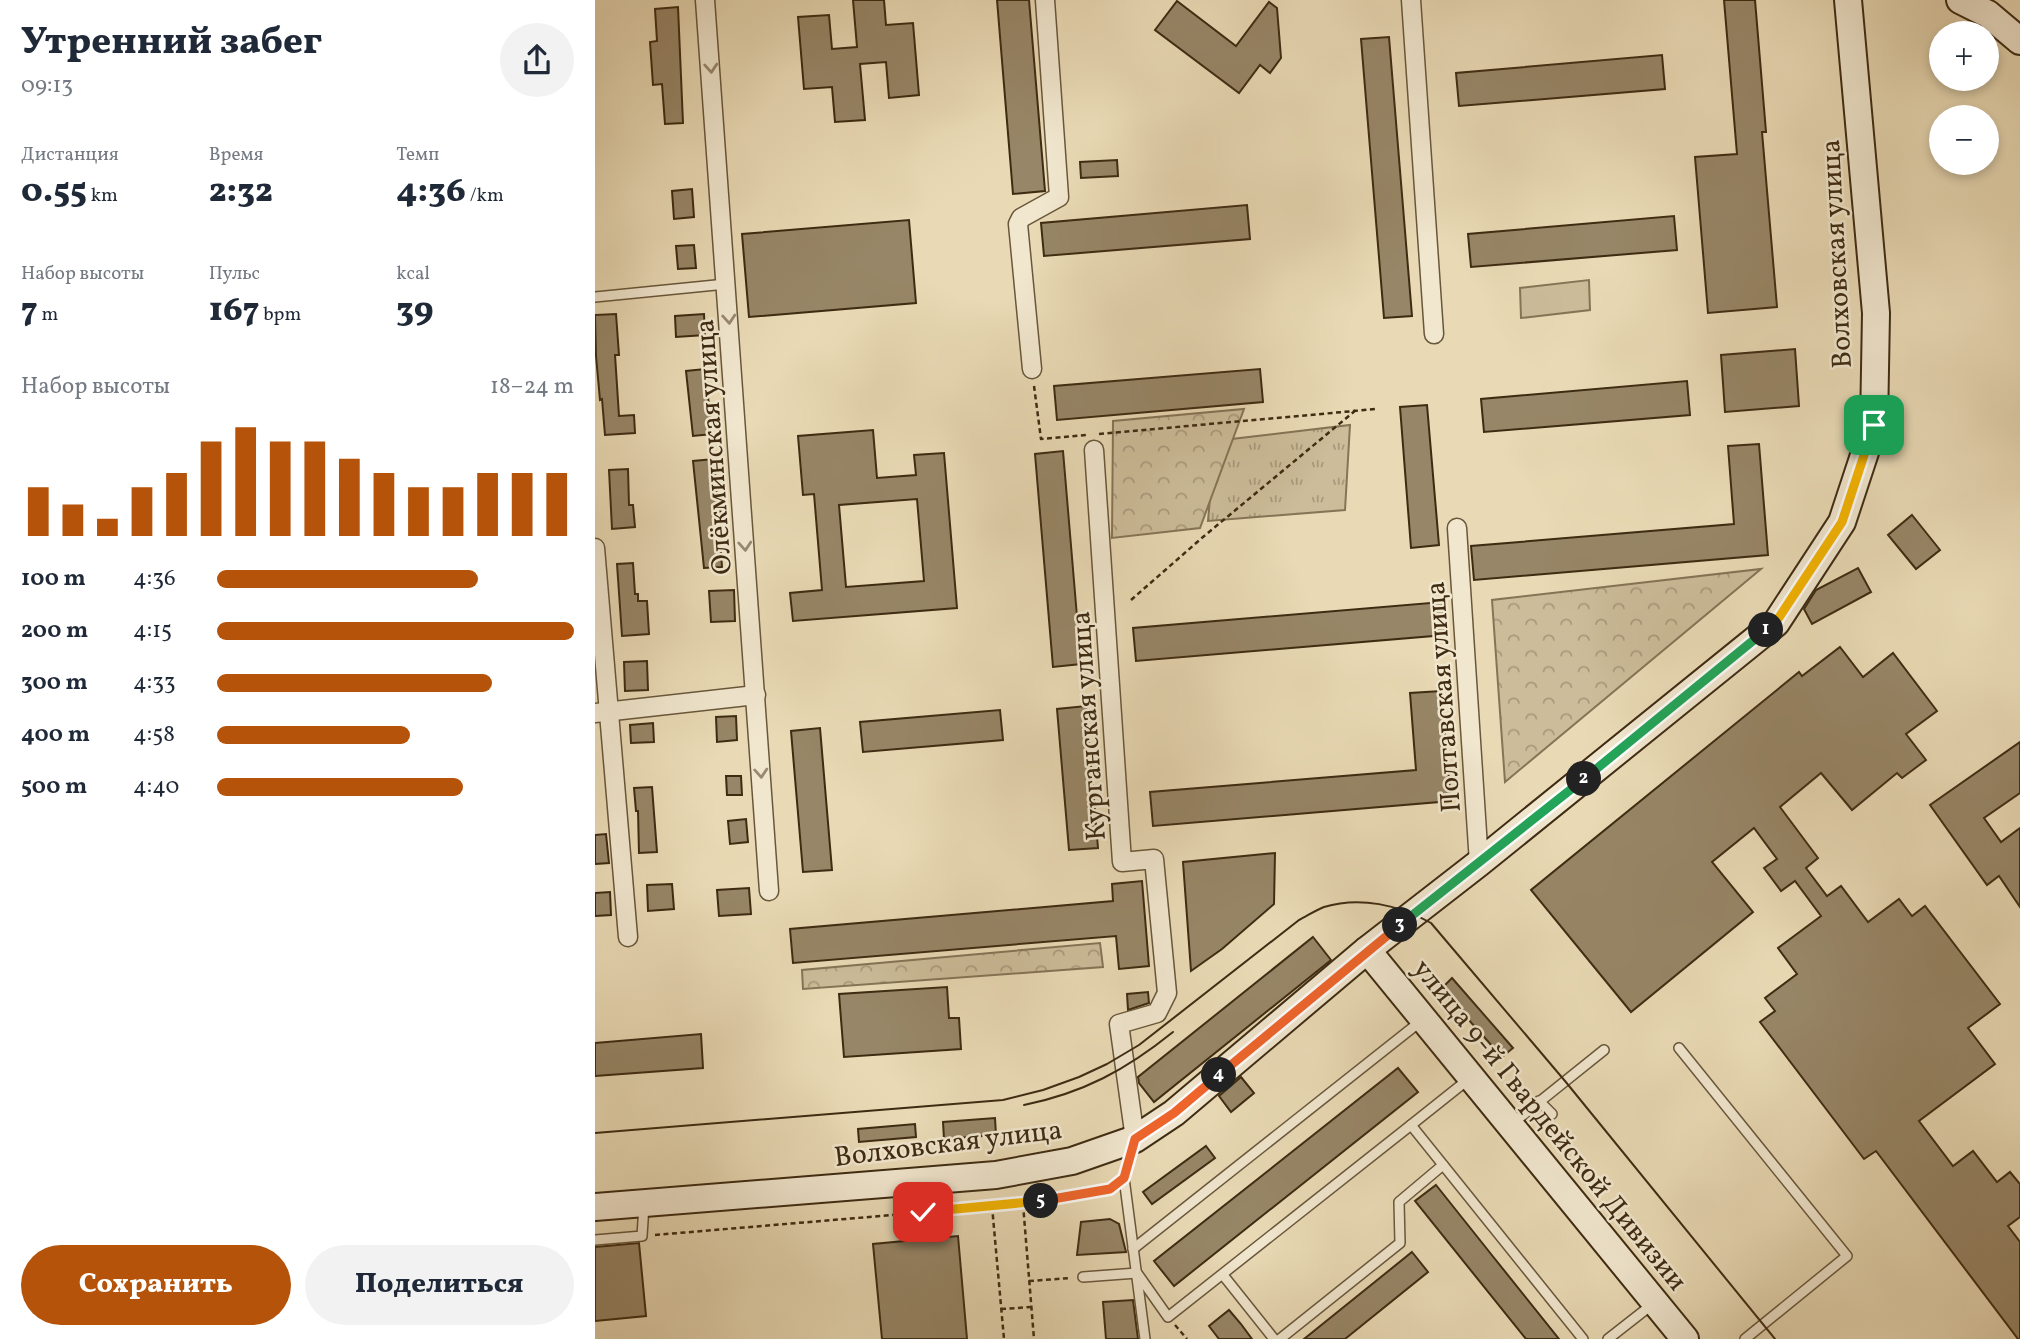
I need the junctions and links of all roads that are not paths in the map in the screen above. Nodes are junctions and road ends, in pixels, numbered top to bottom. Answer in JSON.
{"nodes":[{"id":1,"x":705,"y":0,"type":"edge"},
{"id":2,"x":1045,"y":0,"type":"edge"},
{"id":3,"x":1411,"y":0,"type":"edge"},
{"id":4,"x":1848,"y":0,"type":"edge"},
{"id":5,"x":1960,"y":0,"type":"edge"},
{"id":6,"x":2020,"y":41,"type":"edge"},
{"id":7,"x":727,"y":284,"type":"junction"},
{"id":8,"x":595,"y":297,"type":"edge"},
{"id":9,"x":1434,"y":334,"type":"dead end"},
{"id":10,"x":1032,"y":369,"type":"road end"},
{"id":11,"x":1094,"y":450,"type":"dead end"},
{"id":12,"x":1457,"y":528,"type":"dead end"},
{"id":13,"x":595,"y":548,"type":"edge"},
{"id":14,"x":756,"y":695,"type":"junction"},
{"id":15,"x":602,"y":712,"type":"edge"},
{"id":16,"x":1479,"y":863,"type":"junction"},
{"id":17,"x":769,"y":891,"type":"dead end"},
{"id":18,"x":628,"y":937,"type":"dead end"},
{"id":19,"x":1367,"y":950,"type":"junction"},
{"id":20,"x":1425,"y":1017,"type":"junction"},
{"id":21,"x":1679,"y":1048,"type":"dead end"},
{"id":22,"x":1604,"y":1050,"type":"dead end"},
{"id":23,"x":1472,"y":1076,"type":"junction"},
{"id":24,"x":1539,"y":1101,"type":"junction"},
{"id":25,"x":1552,"y":1114,"type":"dead end"},
{"id":26,"x":1511,"y":1124,"type":"junction"},
{"id":27,"x":1411,"y":1125,"type":"junction"},
{"id":28,"x":1135,"y":1139,"type":"junction"},
{"id":29,"x":1443,"y":1165,"type":"junction"},
{"id":30,"x":644,"y":1203,"type":"junction"},
{"id":31,"x":595,"y":1207,"type":"edge"},
{"id":32,"x":595,"y":1240,"type":"edge"},
{"id":33,"x":1133,"y":1249,"type":"junction"},
{"id":34,"x":1137,"y":1273,"type":"junction"},
{"id":35,"x":1223,"y":1275,"type":"junction"},
{"id":36,"x":1083,"y":1277,"type":"road end"},
{"id":37,"x":1655,"y":1302,"type":"junction"},
{"id":38,"x":1145,"y":1339,"type":"edge"},
{"id":39,"x":1274,"y":1339,"type":"edge"},
{"id":40,"x":1280,"y":1339,"type":"edge"},
{"id":41,"x":1583,"y":1339,"type":"edge"},
{"id":42,"x":1608,"y":1339,"type":"edge"},
{"id":43,"x":1685,"y":1339,"type":"edge"},
{"id":44,"x":1745,"y":1339,"type":"edge"}],
"edges":[{"from":1,"to":7,"type":"street","name":"Олёкминская улица","one_way":true},
{"from":2,"to":10,"type":"street"},
{"from":3,"to":9,"type":"street"},
{"from":4,"to":16,"type":"main road","name":"Волховская улица"},
{"from":5,"to":6,"type":"main road"},
{"from":7,"to":8,"type":"lane"},
{"from":7,"to":14,"type":"street","name":"Олёкминская улица","one_way":true},
{"from":11,"to":28,"type":"street","name":"Курганская улица"},
{"from":12,"to":16,"type":"street","name":"Полтавская улица"},
{"from":13,"to":15,"type":"street"},
{"from":14,"to":15,"type":"street"},
{"from":14,"to":17,"type":"street","name":"Олёкминская улица","one_way":true},
{"from":15,"to":18,"type":"street"},
{"from":16,"to":19,"type":"main road","name":"Волховская улица"},
{"from":19,"to":20,"type":"main road","name":"улица 9-й Гвардейской Дивизии"},
{"from":19,"to":28,"type":"main road","name":"Волховская улица"},
{"from":20,"to":23,"type":"main road","name":"улица 9-й Гвардейской Дивизии"},
{"from":20,"to":33,"type":"lane"},
{"from":21,"to":44,"type":"lane"},
{"from":22,"to":24,"type":"lane"},
{"from":23,"to":26,"type":"main road","name":"улица 9-й Гвардейской Дивизии"},
{"from":23,"to":27,"type":"lane"},
{"from":24,"to":25,"type":"lane"},
{"from":24,"to":26,"type":"lane"},
{"from":26,"to":37,"type":"main road","name":"улица 9-й Гвардейской Дивизии"},
{"from":27,"to":29,"type":"lane"},
{"from":27,"to":35,"type":"lane"},
{"from":28,"to":30,"type":"main road","name":"Волховская улица"},
{"from":28,"to":33,"type":"lane"},
{"from":29,"to":40,"type":"lane"},
{"from":29,"to":41,"type":"lane"},
{"from":30,"to":31,"type":"main road","name":"Волховская улица"},
{"from":30,"to":32,"type":"lane"},
{"from":33,"to":34,"type":"lane"},
{"from":34,"to":35,"type":"lane"},
{"from":34,"to":36,"type":"lane"},
{"from":34,"to":38,"type":"lane"},
{"from":35,"to":39,"type":"lane"},
{"from":37,"to":42,"type":"lane"},
{"from":37,"to":43,"type":"main road","name":"улица 9-й Гвардейской Дивизии"}]}
